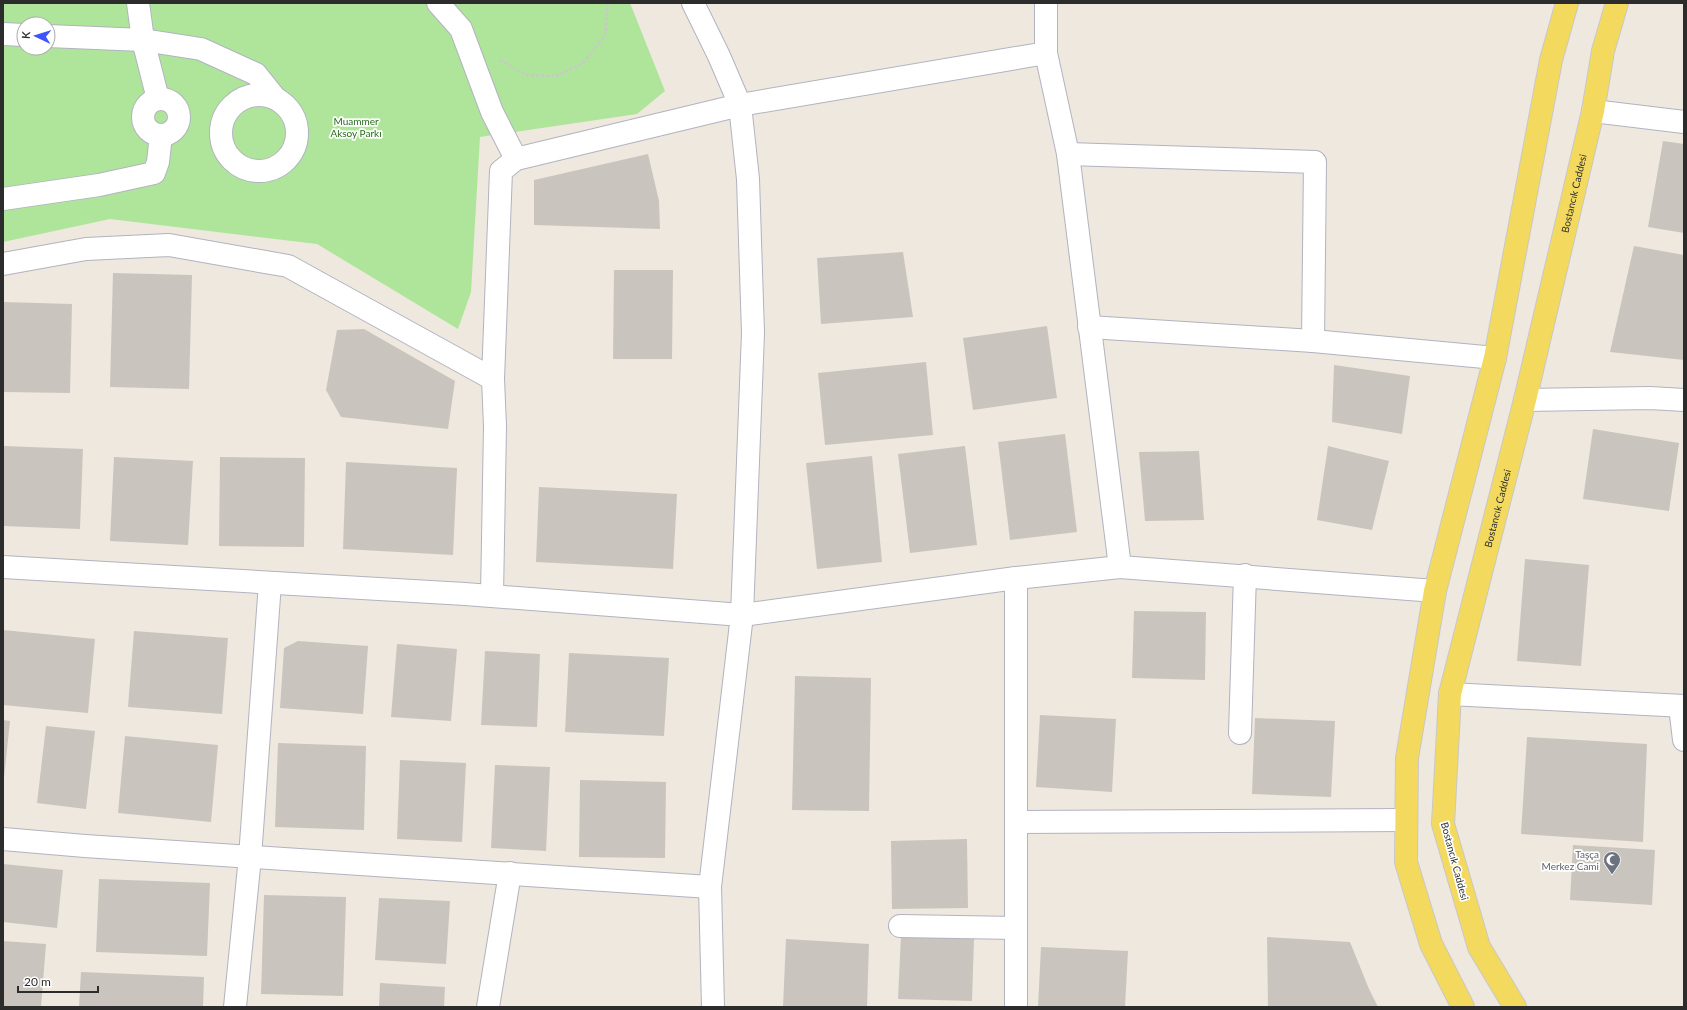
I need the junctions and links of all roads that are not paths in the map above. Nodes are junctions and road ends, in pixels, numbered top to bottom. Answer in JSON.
{"nodes":[{"id":1,"x":138,"y":3,"type":"edge"},
{"id":2,"x":438,"y":3,"type":"edge"},
{"id":3,"x":693,"y":3,"type":"edge"},
{"id":4,"x":1046,"y":3,"type":"edge"},
{"id":5,"x":1567,"y":3,"type":"edge"},
{"id":6,"x":1617,"y":3,"type":"edge"},
{"id":7,"x":3,"y":34,"type":"edge"},
{"id":8,"x":16,"y":35,"type":"edge"},
{"id":9,"x":56,"y":36,"type":"edge"},
{"id":10,"x":143,"y":40,"type":"junction"},
{"id":11,"x":1046,"y":53,"type":"junction"},
{"id":12,"x":276,"y":99,"type":"dead end"},
{"id":13,"x":740,"y":105,"type":"junction"},
{"id":14,"x":1593,"y":110,"type":"junction"},
{"id":15,"x":1684,"y":122,"type":"edge"},
{"id":16,"x":1068,"y":154,"type":"junction"},
{"id":17,"x":516,"y":159,"type":"junction"},
{"id":18,"x":3,"y":199,"type":"edge"},
{"id":19,"x":3,"y":264,"type":"edge"},
{"id":20,"x":1089,"y":327,"type":"junction"},
{"id":21,"x":1313,"y":341,"type":"junction"},
{"id":22,"x":1495,"y":358,"type":"junction"},
{"id":23,"x":492,"y":379,"type":"junction"},
{"id":24,"x":1525,"y":400,"type":"junction"},
{"id":25,"x":1684,"y":400,"type":"edge"},
{"id":26,"x":3,"y":567,"type":"edge"},
{"id":27,"x":1120,"y":567,"type":"junction"},
{"id":28,"x":1245,"y":575,"type":"junction"},
{"id":29,"x":1016,"y":578,"type":"junction"},
{"id":30,"x":270,"y":583,"type":"junction"},
{"id":31,"x":1435,"y":591,"type":"junction"},
{"id":32,"x":492,"y":596,"type":"junction"},
{"id":33,"x":742,"y":615,"type":"junction"},
{"id":34,"x":1450,"y":694,"type":"junction"},
{"id":35,"x":1682,"y":706,"type":"edge"},
{"id":36,"x":1240,"y":733,"type":"dead end"},
{"id":37,"x":1684,"y":740,"type":"edge"},
{"id":38,"x":1406,"y":820,"type":"junction"},
{"id":39,"x":1016,"y":822,"type":"junction"},
{"id":40,"x":3,"y":839,"type":"edge"},
{"id":41,"x":250,"y":857,"type":"junction"},
{"id":42,"x":510,"y":873,"type":"junction"},
{"id":43,"x":710,"y":887,"type":"junction"},
{"id":44,"x":900,"y":926,"type":"dead end"},
{"id":45,"x":1016,"y":928,"type":"junction"},
{"id":46,"x":235,"y":1007,"type":"edge"},
{"id":47,"x":488,"y":1007,"type":"edge"},
{"id":48,"x":713,"y":1007,"type":"edge"},
{"id":49,"x":1016,"y":1007,"type":"edge"},
{"id":50,"x":1463,"y":1007,"type":"edge"},
{"id":51,"x":1514,"y":1007,"type":"edge"}],
"edges":[{"from":1,"to":10,"type":"street"},
{"from":2,"to":17,"type":"street"},
{"from":3,"to":13,"type":"street"},
{"from":4,"to":11,"type":"street"},
{"from":5,"to":22,"type":"main road"},
{"from":6,"to":14,"type":"main road","name":"Bostancık Caddesi"},
{"from":7,"to":8,"type":"street"},
{"from":9,"to":10,"type":"street"},
{"from":10,"to":12,"type":"street"},
{"from":10,"to":18,"type":"street"},
{"from":11,"to":13,"type":"street"},
{"from":11,"to":16,"type":"street"},
{"from":13,"to":17,"type":"street"},
{"from":13,"to":33,"type":"street"},
{"from":14,"to":15,"type":"street"},
{"from":14,"to":24,"type":"main road","name":"Bostancık Caddesi"},
{"from":16,"to":20,"type":"street"},
{"from":16,"to":21,"type":"street"},
{"from":17,"to":23,"type":"street"},
{"from":19,"to":23,"type":"street"},
{"from":20,"to":21,"type":"street"},
{"from":20,"to":27,"type":"street"},
{"from":21,"to":22,"type":"street"},
{"from":22,"to":31,"type":"main road"},
{"from":23,"to":32,"type":"street"},
{"from":24,"to":25,"type":"street"},
{"from":24,"to":34,"type":"main road","name":"Bostancık Caddesi"},
{"from":26,"to":30,"type":"street"},
{"from":27,"to":28,"type":"street"},
{"from":27,"to":29,"type":"street"},
{"from":28,"to":31,"type":"street"},
{"from":28,"to":36,"type":"street"},
{"from":29,"to":33,"type":"street"},
{"from":29,"to":39,"type":"street"},
{"from":30,"to":32,"type":"street"},
{"from":30,"to":41,"type":"street"},
{"from":31,"to":38,"type":"main road"},
{"from":32,"to":33,"type":"street"},
{"from":33,"to":43,"type":"street"},
{"from":34,"to":35,"type":"street"},
{"from":34,"to":51,"type":"main road","name":"Bostancık Caddesi"},
{"from":35,"to":37,"type":"street"},
{"from":38,"to":39,"type":"street"},
{"from":38,"to":50,"type":"main road"},
{"from":39,"to":45,"type":"street"},
{"from":40,"to":41,"type":"street"},
{"from":41,"to":42,"type":"street"},
{"from":41,"to":46,"type":"street"},
{"from":42,"to":43,"type":"street"},
{"from":42,"to":47,"type":"street"},
{"from":43,"to":48,"type":"street"},
{"from":44,"to":45,"type":"street"},
{"from":45,"to":49,"type":"street"}]}
